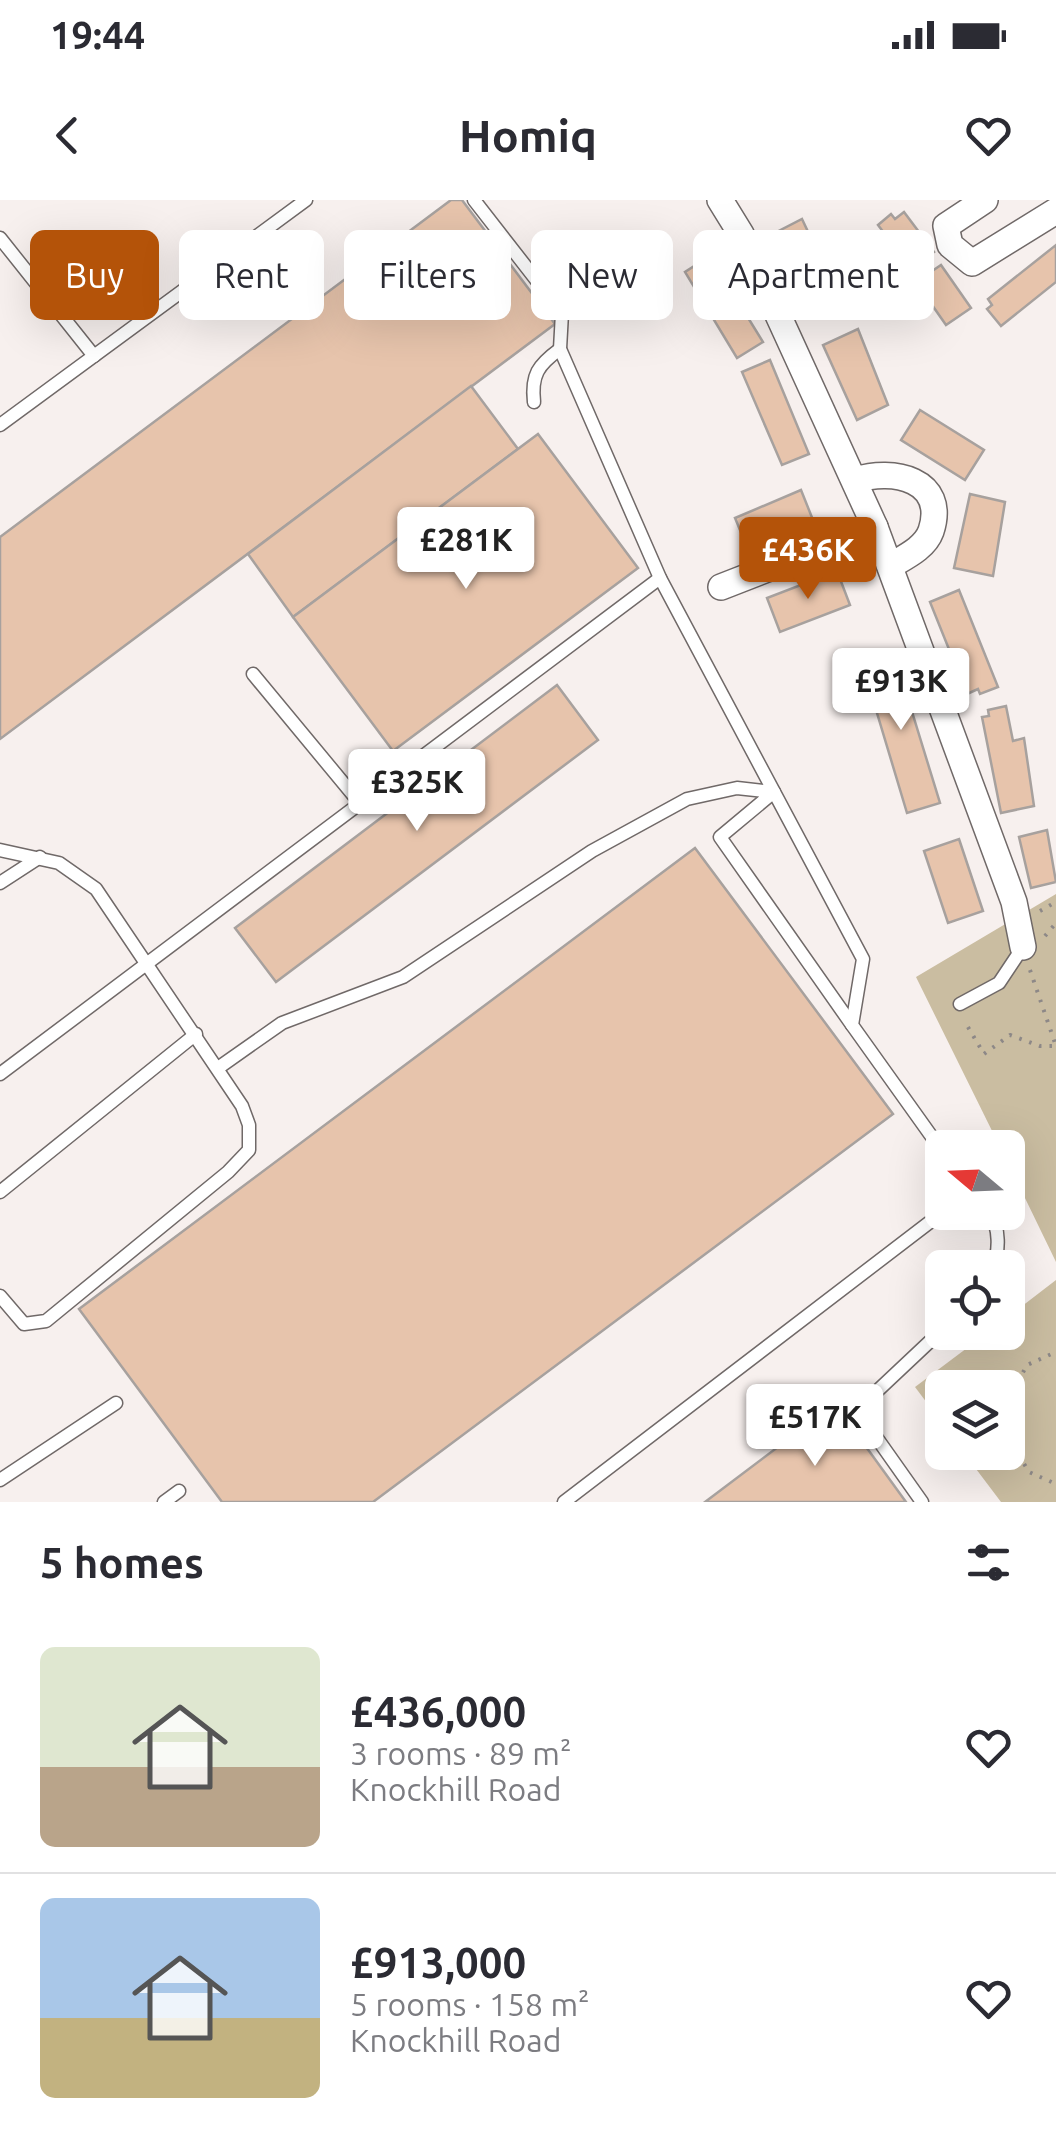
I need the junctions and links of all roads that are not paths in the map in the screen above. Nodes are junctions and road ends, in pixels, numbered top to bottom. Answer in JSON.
{"nodes":[{"id":1,"x":306,"y":200,"type":"edge"},
{"id":2,"x":474,"y":200,"type":"edge"},
{"id":3,"x":720,"y":200,"type":"edge"},
{"id":4,"x":985,"y":200,"type":"edge"},
{"id":5,"x":1052,"y":208,"type":"edge"},
{"id":6,"x":0,"y":238,"type":"edge"},
{"id":7,"x":560,"y":349,"type":"junction"},
{"id":8,"x":94,"y":356,"type":"junction"},
{"id":9,"x":534,"y":402,"type":"dead end"},
{"id":10,"x":0,"y":425,"type":"edge"},
{"id":11,"x":856,"y":480,"type":"junction"},
{"id":12,"x":875,"y":527,"type":"junction"},
{"id":13,"x":890,"y":566,"type":"junction"},
{"id":14,"x":660,"y":578,"type":"junction"},
{"id":15,"x":721,"y":587,"type":"dead end"},
{"id":16,"x":253,"y":674,"type":"dead end"},
{"id":17,"x":774,"y":792,"type":"junction"},
{"id":18,"x":359,"y":802,"type":"junction"},
{"id":19,"x":0,"y":850,"type":"edge"},
{"id":20,"x":40,"y":857,"type":"junction"},
{"id":21,"x":0,"y":883,"type":"edge"},
{"id":22,"x":1023,"y":947,"type":"joint"},
{"id":23,"x":147,"y":959,"type":"junction"},
{"id":24,"x":960,"y":1004,"type":"dead end"},
{"id":25,"x":852,"y":1024,"type":"junction"},
{"id":26,"x":196,"y":1034,"type":"junction"},
{"id":27,"x":218,"y":1068,"type":"junction"},
{"id":28,"x":0,"y":1074,"type":"edge"},
{"id":29,"x":927,"y":1130,"type":"edge"},
{"id":30,"x":0,"y":1192,"type":"edge"},
{"id":31,"x":925,"y":1226,"type":"edge"},
{"id":32,"x":0,"y":1296,"type":"edge"},
{"id":33,"x":925,"y":1346,"type":"edge"},
{"id":34,"x":116,"y":1402,"type":"dead end"},
{"id":35,"x":0,"y":1480,"type":"edge"},
{"id":36,"x":179,"y":1492,"type":"dead end"},
{"id":37,"x":164,"y":1502,"type":"edge"},
{"id":38,"x":564,"y":1502,"type":"edge"},
{"id":39,"x":922,"y":1502,"type":"edge"}],
"edges":[{"from":1,"to":8,"type":"lane"},
{"from":2,"to":7,"type":"lane"},
{"from":3,"to":11,"type":"street"},
{"from":4,"to":5,"type":"street"},
{"from":6,"to":8,"type":"lane"},
{"from":7,"to":9,"type":"lane"},
{"from":7,"to":14,"type":"lane"},
{"from":8,"to":10,"type":"lane"},
{"from":11,"to":12,"type":"street"},
{"from":11,"to":13,"type":"street"},
{"from":12,"to":13,"type":"street"},
{"from":12,"to":15,"type":"street"},
{"from":13,"to":22,"type":"street"},
{"from":14,"to":17,"type":"lane"},
{"from":14,"to":18,"type":"lane"},
{"from":16,"to":18,"type":"lane"},
{"from":17,"to":25,"type":"lane"},
{"from":17,"to":25,"type":"lane"},
{"from":17,"to":27,"type":"lane"},
{"from":18,"to":23,"type":"lane"},
{"from":19,"to":20,"type":"lane"},
{"from":20,"to":21,"type":"lane"},
{"from":20,"to":23,"type":"lane"},
{"from":22,"to":24,"type":"lane"},
{"from":23,"to":26,"type":"lane"},
{"from":23,"to":28,"type":"lane"},
{"from":25,"to":29,"type":"lane"},
{"from":26,"to":27,"type":"lane"},
{"from":26,"to":30,"type":"lane"},
{"from":27,"to":32,"type":"lane"},
{"from":31,"to":38,"type":"lane"},
{"from":33,"to":39,"type":"lane"},
{"from":34,"to":35,"type":"lane"},
{"from":36,"to":37,"type":"lane"}]}
